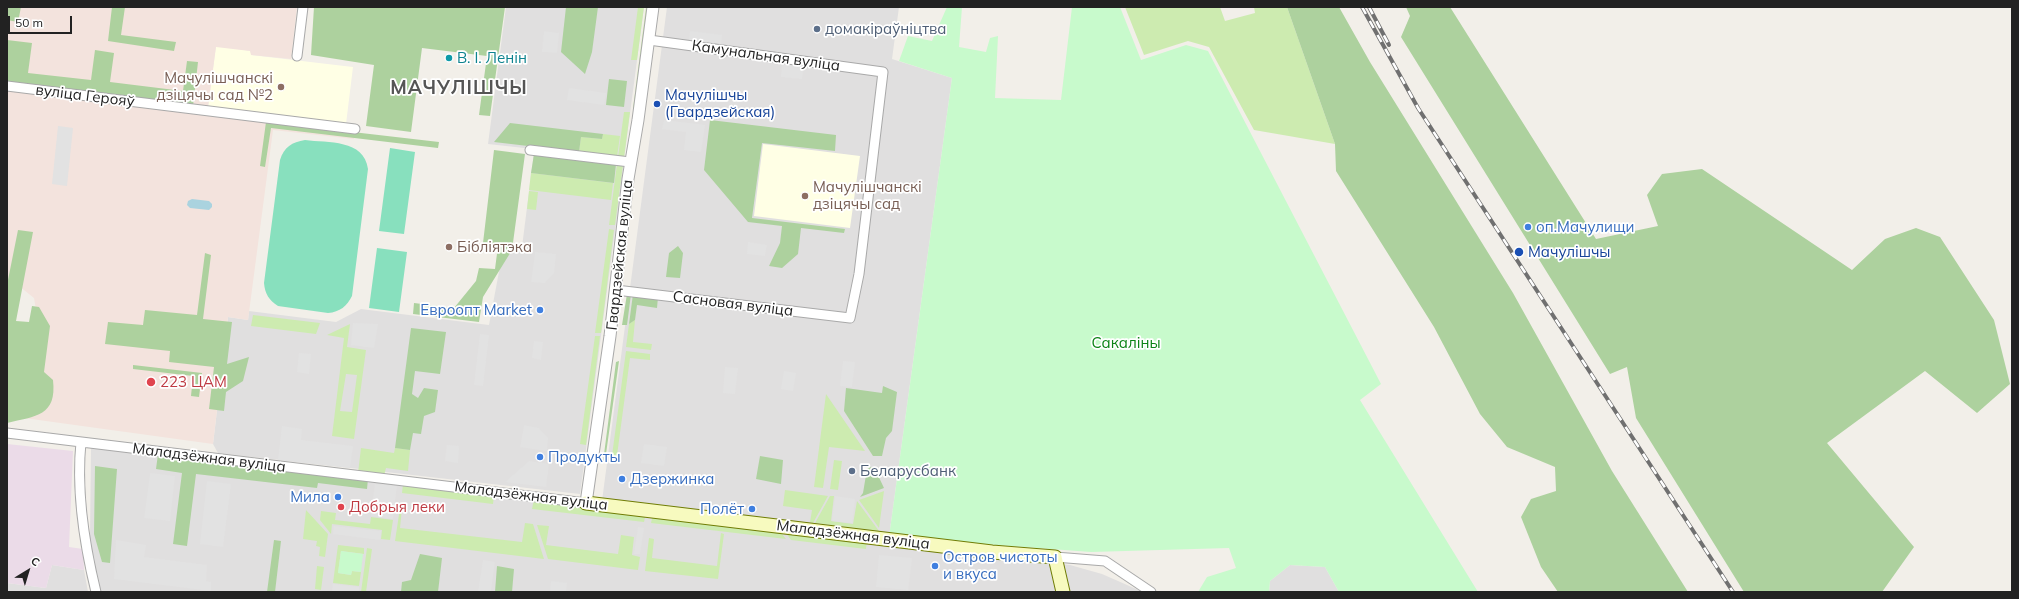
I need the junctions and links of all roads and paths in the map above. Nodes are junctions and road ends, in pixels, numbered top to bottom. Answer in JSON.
{"nodes":[{"id":1,"x":303,"y":7,"type":"edge"},
{"id":2,"x":654,"y":7,"type":"edge"},
{"id":3,"x":649,"y":40,"type":"junction"},
{"id":4,"x":297,"y":56,"type":"dead end"},
{"id":5,"x":7,"y":86,"type":"edge"},
{"id":6,"x":354,"y":129,"type":"dead end"},
{"id":7,"x":530,"y":150,"type":"dead end"},
{"id":8,"x":630,"y":162,"type":"junction"},
{"id":9,"x":616,"y":290,"type":"junction"},
{"id":10,"x":850,"y":318,"type":"joint"},
{"id":11,"x":7,"y":433,"type":"edge"},
{"id":12,"x":81,"y":442,"type":"junction"},
{"id":13,"x":586,"y":503,"type":"junction"},
{"id":14,"x":1055,"y":557,"type":"junction"},
{"id":15,"x":96,"y":592,"type":"edge"},
{"id":16,"x":1063,"y":592,"type":"edge"},
{"id":17,"x":1151,"y":592,"type":"edge"}],
"edges":[{"from":1,"to":4,"type":"street"},
{"from":2,"to":3,"type":"street","name":"Гвардзейская вуліца"},
{"from":3,"to":8,"type":"street","name":"Гвардзейская вуліца"},
{"from":3,"to":10,"type":"street","name":"Камунальная вуліца"},
{"from":5,"to":6,"type":"street","name":"вуліца Герояў"},
{"from":7,"to":8,"type":"street"},
{"from":8,"to":9,"type":"street","name":"Гвардзейская вуліца"},
{"from":9,"to":10,"type":"street","name":"Сасновая вуліца"},
{"from":9,"to":13,"type":"street","name":"Гвардзейская вуліца"},
{"from":11,"to":12,"type":"street","name":"Маладзёжная вуліца"},
{"from":12,"to":13,"type":"street","name":"Маладзёжная вуліца"},
{"from":12,"to":15,"type":"street"},
{"from":13,"to":14,"type":"main road","name":"Маладзёжная вуліца"},
{"from":14,"to":16,"type":"main road"},
{"from":14,"to":17,"type":"street"}]}
